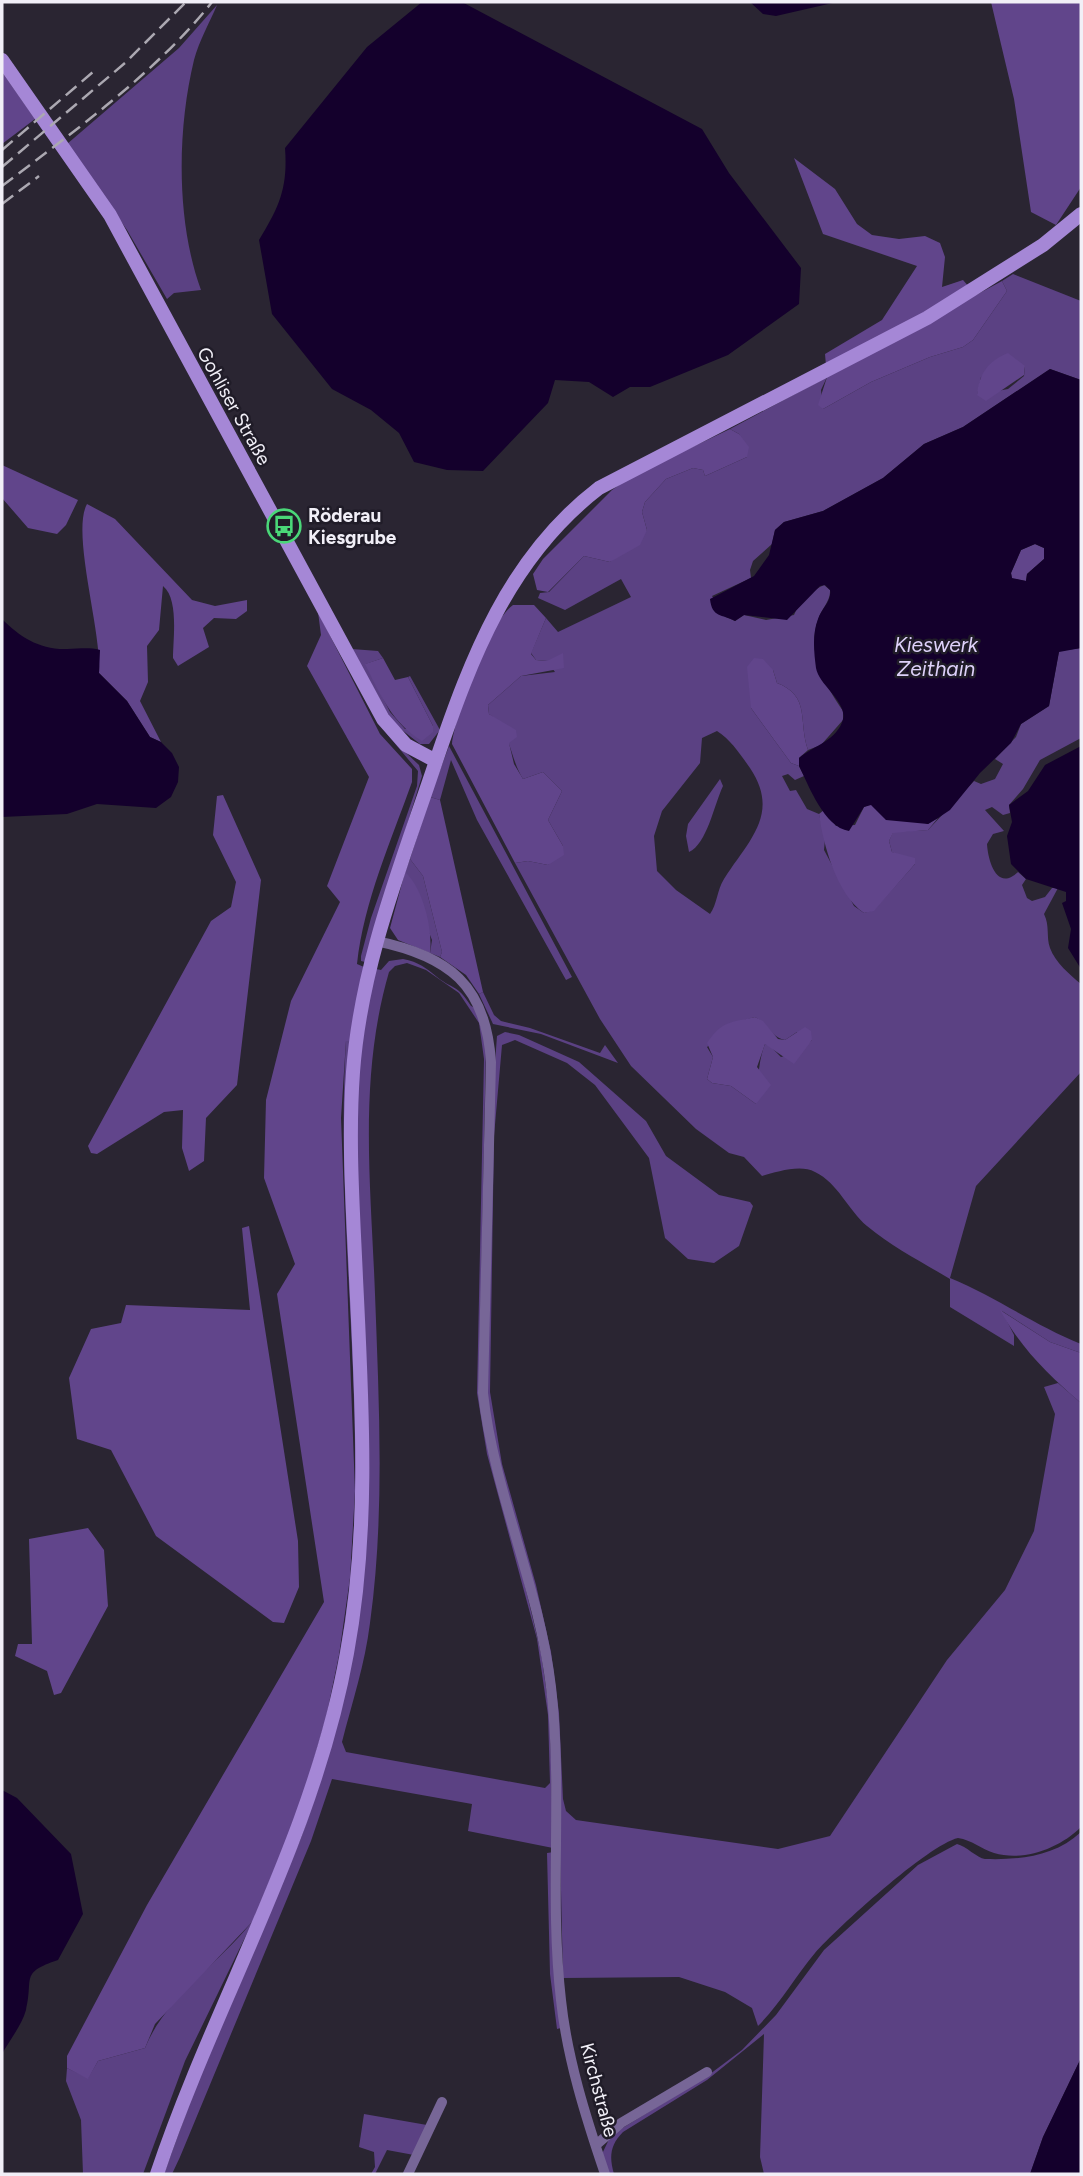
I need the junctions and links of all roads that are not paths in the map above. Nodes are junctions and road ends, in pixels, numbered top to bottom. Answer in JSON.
{"nodes":[{"id":1,"x":2,"y":60,"type":"edge"},
{"id":2,"x":1081,"y":214,"type":"edge"},
{"id":3,"x":436,"y":761,"type":"junction"},
{"id":4,"x":376,"y":941,"type":"junction"},
{"id":5,"x":707,"y":2071,"type":"dead end"},
{"id":6,"x":442,"y":2102,"type":"dead end"},
{"id":7,"x":596,"y":2146,"type":"junction"},
{"id":8,"x":157,"y":2174,"type":"edge"},
{"id":9,"x":408,"y":2174,"type":"edge"},
{"id":10,"x":604,"y":2174,"type":"edge"}],
"edges":[{"from":1,"to":3,"type":"main road","name":"Gohliser Straße"},
{"from":2,"to":3,"type":"main road"},
{"from":3,"to":4,"type":"main road"},
{"from":4,"to":7,"type":"street","name":"Kirchstraße"},
{"from":4,"to":8,"type":"main road"},
{"from":5,"to":7,"type":"street"},
{"from":6,"to":9,"type":"street"},
{"from":7,"to":10,"type":"street","name":"Kirchstraße"}]}
